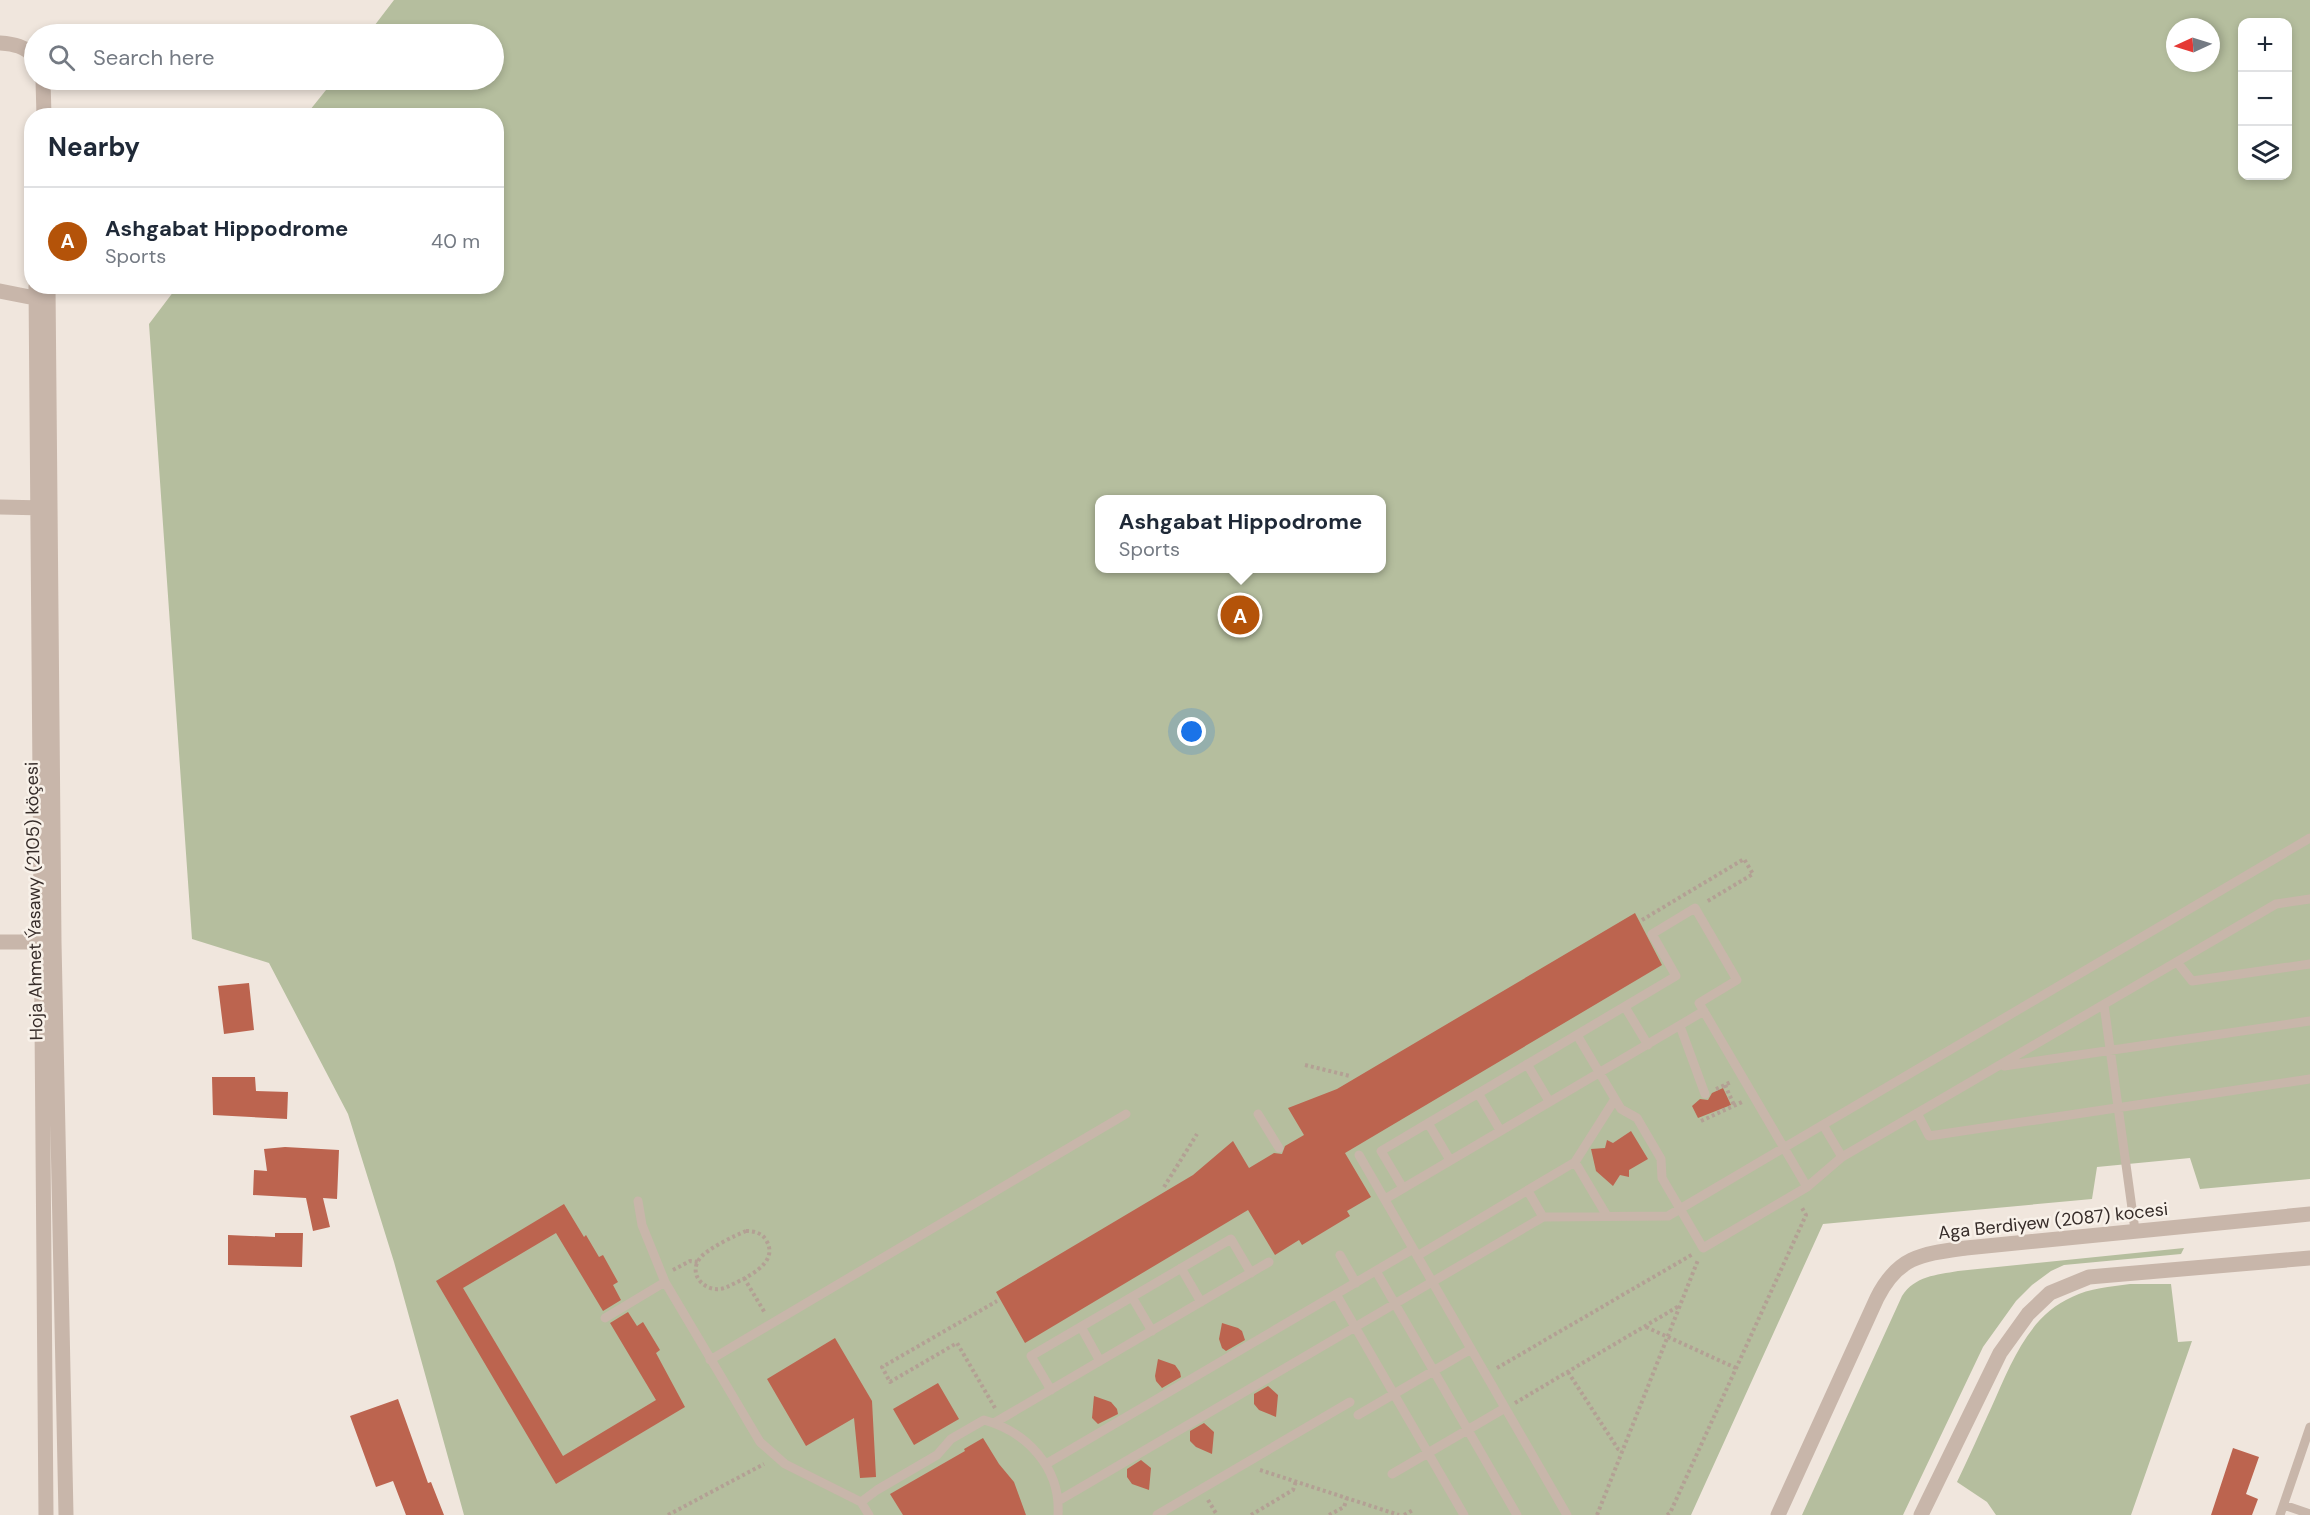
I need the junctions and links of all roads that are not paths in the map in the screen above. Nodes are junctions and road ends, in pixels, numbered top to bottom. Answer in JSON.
{"nodes":[{"id":1,"x":0,"y":43,"type":"edge"},
{"id":2,"x":24,"y":48,"type":"edge"},
{"id":3,"x":37,"y":90,"type":"edge"},
{"id":4,"x":43,"y":90,"type":"edge"},
{"id":5,"x":37,"y":108,"type":"edge"},
{"id":6,"x":44,"y":108,"type":"edge"},
{"id":7,"x":0,"y":291,"type":"edge"},
{"id":8,"x":24,"y":292,"type":"edge"},
{"id":9,"x":42,"y":294,"type":"edge"},
{"id":10,"x":0,"y":507,"type":"edge"},
{"id":11,"x":43,"y":508,"type":"junction"},
{"id":12,"x":2310,"y":838,"type":"edge"},
{"id":13,"x":2310,"y":899,"type":"edge"},
{"id":14,"x":0,"y":942,"type":"edge"},
{"id":15,"x":47,"y":942,"type":"junction"},
{"id":16,"x":2177,"y":962,"type":"junction"},
{"id":17,"x":2310,"y":964,"type":"edge"},
{"id":18,"x":2104,"y":1005,"type":"junction"},
{"id":19,"x":1625,"y":1006,"type":"junction"},
{"id":20,"x":1704,"y":1011,"type":"junction"},
{"id":21,"x":2310,"y":1021,"type":"edge"},
{"id":22,"x":1680,"y":1026,"type":"junction"},
{"id":23,"x":1577,"y":1035,"type":"junction"},
{"id":24,"x":1648,"y":1045,"type":"junction"},
{"id":25,"x":2110,"y":1051,"type":"junction"},
{"id":26,"x":1527,"y":1064,"type":"junction"},
{"id":27,"x":1997,"y":1067,"type":"junction"},
{"id":28,"x":1600,"y":1073,"type":"junction"},
{"id":29,"x":2310,"y":1079,"type":"edge"},
{"id":30,"x":1478,"y":1093,"type":"junction"},
{"id":31,"x":1705,"y":1094,"type":"dead end"},
{"id":32,"x":1615,"y":1099,"type":"junction"},
{"id":33,"x":1549,"y":1101,"type":"junction"},
{"id":34,"x":2118,"y":1108,"type":"junction"},
{"id":35,"x":1917,"y":1113,"type":"junction"},
{"id":36,"x":1126,"y":1114,"type":"dead end"},
{"id":37,"x":1258,"y":1114,"type":"dead end"},
{"id":38,"x":1428,"y":1123,"type":"junction"},
{"id":39,"x":1823,"y":1125,"type":"junction"},
{"id":40,"x":1500,"y":1131,"type":"junction"},
{"id":41,"x":1279,"y":1148,"type":"dead end"},
{"id":42,"x":1784,"y":1148,"type":"junction"},
{"id":43,"x":1359,"y":1155,"type":"dead end"},
{"id":44,"x":1842,"y":1157,"type":"junction"},
{"id":45,"x":1450,"y":1160,"type":"junction"},
{"id":46,"x":1575,"y":1162,"type":"junction"},
{"id":47,"x":1808,"y":1187,"type":"junction"},
{"id":48,"x":1403,"y":1188,"type":"junction"},
{"id":49,"x":1528,"y":1191,"type":"junction"},
{"id":50,"x":1384,"y":1199,"type":"junction"},
{"id":51,"x":638,"y":1201,"type":"dead end"},
{"id":52,"x":1680,"y":1209,"type":"junction"},
{"id":53,"x":2310,"y":1214,"type":"edge"},
{"id":54,"x":1607,"y":1216,"type":"junction"},
{"id":55,"x":1543,"y":1217,"type":"junction"},
{"id":56,"x":2135,"y":1230,"type":"junction"},
{"id":57,"x":1415,"y":1253,"type":"junction"},
{"id":58,"x":1340,"y":1255,"type":"dead end"},
{"id":59,"x":2310,"y":1258,"type":"edge"},
{"id":60,"x":1269,"y":1262,"type":"dead end"},
{"id":61,"x":1181,"y":1268,"type":"junction"},
{"id":62,"x":1376,"y":1271,"type":"junction"},
{"id":63,"x":1251,"y":1273,"type":"junction"},
{"id":64,"x":663,"y":1279,"type":"junction"},
{"id":65,"x":1432,"y":1282,"type":"junction"},
{"id":66,"x":1356,"y":1283,"type":"junction"},
{"id":67,"x":1336,"y":1294,"type":"junction"},
{"id":68,"x":1132,"y":1297,"type":"junction"},
{"id":69,"x":1201,"y":1302,"type":"junction"},
{"id":70,"x":1395,"y":1304,"type":"junction"},
{"id":71,"x":605,"y":1318,"type":"dead end"},
{"id":72,"x":1081,"y":1326,"type":"junction"},
{"id":73,"x":1355,"y":1327,"type":"junction"},
{"id":74,"x":1152,"y":1331,"type":"junction"},
{"id":75,"x":1471,"y":1349,"type":"junction"},
{"id":76,"x":710,"y":1360,"type":"junction"},
{"id":77,"x":1100,"y":1361,"type":"junction"},
{"id":78,"x":1434,"y":1371,"type":"junction"},
{"id":79,"x":1051,"y":1390,"type":"junction"},
{"id":80,"x":1394,"y":1394,"type":"junction"},
{"id":81,"x":1350,"y":1402,"type":"dead end"},
{"id":82,"x":1505,"y":1408,"type":"junction"},
{"id":83,"x":1358,"y":1415,"type":"dead end"},
{"id":84,"x":997,"y":1421,"type":"junction"},
{"id":85,"x":2310,"y":1427,"type":"edge"},
{"id":86,"x":1468,"y":1430,"type":"junction"},
{"id":87,"x":1428,"y":1453,"type":"junction"},
{"id":88,"x":1046,"y":1464,"type":"junction"},
{"id":89,"x":1392,"y":1474,"type":"dead end"},
{"id":90,"x":1058,"y":1501,"type":"junction"},
{"id":91,"x":861,"y":1502,"type":"junction"},
{"id":92,"x":2284,"y":1505,"type":"junction"},
{"id":93,"x":2310,"y":1514,"type":"edge"},
{"id":94,"x":46,"y":1515,"type":"edge"},
{"id":95,"x":66,"y":1515,"type":"edge"},
{"id":96,"x":869,"y":1515,"type":"edge"},
{"id":97,"x":1058,"y":1515,"type":"edge"},
{"id":98,"x":1157,"y":1515,"type":"edge"},
{"id":99,"x":1464,"y":1515,"type":"edge"},
{"id":100,"x":1517,"y":1515,"type":"edge"},
{"id":101,"x":1567,"y":1515,"type":"edge"},
{"id":102,"x":1778,"y":1515,"type":"edge"},
{"id":103,"x":1921,"y":1515,"type":"edge"},
{"id":104,"x":2280,"y":1515,"type":"edge"}],
"edges":[{"from":1,"to":2,"type":"street"},
{"from":3,"to":5,"type":"street"},
{"from":4,"to":6,"type":"street"},
{"from":7,"to":8,"type":"street"},
{"from":9,"to":11,"type":"street","name":"Hoja Ahmet Ýasawy (2105) köçesi"},
{"from":10,"to":11,"type":"street"},
{"from":11,"to":15,"type":"street","name":"Hoja Ahmet Ýasawy (2105) köçesi"},
{"from":12,"to":39,"type":"lane"},
{"from":13,"to":16,"type":"lane"},
{"from":14,"to":15,"type":"street"},
{"from":15,"to":94,"type":"street","name":"Hoja Ahmet Ýasawy (2105) köçesi"},
{"from":15,"to":95,"type":"street","name":"Hoja Ahmet Ýasawy (2105) köçesi"},
{"from":16,"to":17,"type":"lane"},
{"from":16,"to":18,"type":"lane"},
{"from":18,"to":25,"type":"lane"},
{"from":18,"to":27,"type":"lane"},
{"from":19,"to":20,"type":"lane"},
{"from":19,"to":23,"type":"lane"},
{"from":19,"to":24,"type":"lane"},
{"from":20,"to":22,"type":"lane"},
{"from":20,"to":42,"type":"lane"},
{"from":21,"to":25,"type":"lane"},
{"from":22,"to":24,"type":"lane"},
{"from":22,"to":31,"type":"lane"},
{"from":23,"to":26,"type":"lane"},
{"from":23,"to":28,"type":"lane"},
{"from":24,"to":28,"type":"lane"},
{"from":25,"to":27,"type":"lane"},
{"from":25,"to":34,"type":"lane"},
{"from":26,"to":30,"type":"lane"},
{"from":26,"to":33,"type":"lane"},
{"from":27,"to":35,"type":"lane"},
{"from":28,"to":32,"type":"lane"},
{"from":28,"to":33,"type":"lane"},
{"from":29,"to":34,"type":"lane"},
{"from":30,"to":38,"type":"lane"},
{"from":30,"to":40,"type":"lane"},
{"from":32,"to":46,"type":"lane"},
{"from":32,"to":52,"type":"lane"},
{"from":33,"to":40,"type":"lane"},
{"from":34,"to":35,"type":"lane"},
{"from":34,"to":56,"type":"lane"},
{"from":35,"to":44,"type":"lane"},
{"from":36,"to":76,"type":"lane"},
{"from":37,"to":41,"type":"lane"},
{"from":38,"to":45,"type":"lane"},
{"from":38,"to":48,"type":"lane"},
{"from":39,"to":42,"type":"lane"},
{"from":39,"to":44,"type":"lane"},
{"from":40,"to":45,"type":"lane"},
{"from":42,"to":47,"type":"lane"},
{"from":42,"to":52,"type":"lane"},
{"from":43,"to":50,"type":"lane"},
{"from":44,"to":47,"type":"lane"},
{"from":45,"to":48,"type":"lane"},
{"from":46,"to":49,"type":"lane"},
{"from":46,"to":54,"type":"lane"},
{"from":47,"to":52,"type":"lane"},
{"from":48,"to":50,"type":"lane"},
{"from":49,"to":55,"type":"lane"},
{"from":49,"to":57,"type":"lane"},
{"from":50,"to":57,"type":"lane"},
{"from":51,"to":64,"type":"lane"},
{"from":52,"to":54,"type":"lane"},
{"from":53,"to":56,"type":"street","name":"Aga Berdiyew (2087) kocesi"},
{"from":54,"to":55,"type":"lane"},
{"from":55,"to":65,"type":"lane"},
{"from":56,"to":102,"type":"street","name":"Aga Berdiyew (2087) kocesi"},
{"from":57,"to":62,"type":"lane"},
{"from":57,"to":65,"type":"lane"},
{"from":58,"to":66,"type":"lane"},
{"from":59,"to":103,"type":"street"},
{"from":60,"to":63,"type":"lane"},
{"from":61,"to":63,"type":"lane"},
{"from":61,"to":68,"type":"lane"},
{"from":61,"to":69,"type":"lane"},
{"from":62,"to":66,"type":"lane"},
{"from":62,"to":70,"type":"lane"},
{"from":63,"to":69,"type":"lane"},
{"from":64,"to":71,"type":"lane"},
{"from":64,"to":76,"type":"lane"},
{"from":65,"to":70,"type":"lane"},
{"from":65,"to":75,"type":"lane"},
{"from":66,"to":67,"type":"lane"},
{"from":67,"to":73,"type":"lane"},
{"from":67,"to":88,"type":"lane"},
{"from":68,"to":72,"type":"lane"},
{"from":68,"to":74,"type":"lane"},
{"from":69,"to":74,"type":"lane"},
{"from":70,"to":73,"type":"lane"},
{"from":70,"to":78,"type":"lane"},
{"from":72,"to":77,"type":"lane"},
{"from":72,"to":79,"type":"lane"},
{"from":73,"to":80,"type":"lane"},
{"from":73,"to":90,"type":"lane"},
{"from":74,"to":77,"type":"lane"},
{"from":75,"to":78,"type":"lane"},
{"from":75,"to":82,"type":"lane"},
{"from":76,"to":91,"type":"lane"},
{"from":77,"to":79,"type":"lane"},
{"from":78,"to":80,"type":"lane"},
{"from":78,"to":86,"type":"lane"},
{"from":79,"to":84,"type":"lane"},
{"from":80,"to":83,"type":"lane"},
{"from":80,"to":87,"type":"lane"},
{"from":81,"to":98,"type":"lane"},
{"from":82,"to":86,"type":"lane"},
{"from":82,"to":101,"type":"lane"},
{"from":84,"to":88,"type":"lane"},
{"from":84,"to":91,"type":"lane"},
{"from":85,"to":92,"type":"lane"},
{"from":86,"to":87,"type":"lane"},
{"from":86,"to":100,"type":"lane"},
{"from":87,"to":89,"type":"lane"},
{"from":87,"to":99,"type":"lane"},
{"from":88,"to":90,"type":"lane"},
{"from":90,"to":97,"type":"lane"},
{"from":91,"to":96,"type":"lane"},
{"from":92,"to":93,"type":"lane"},
{"from":92,"to":104,"type":"lane"}]}
